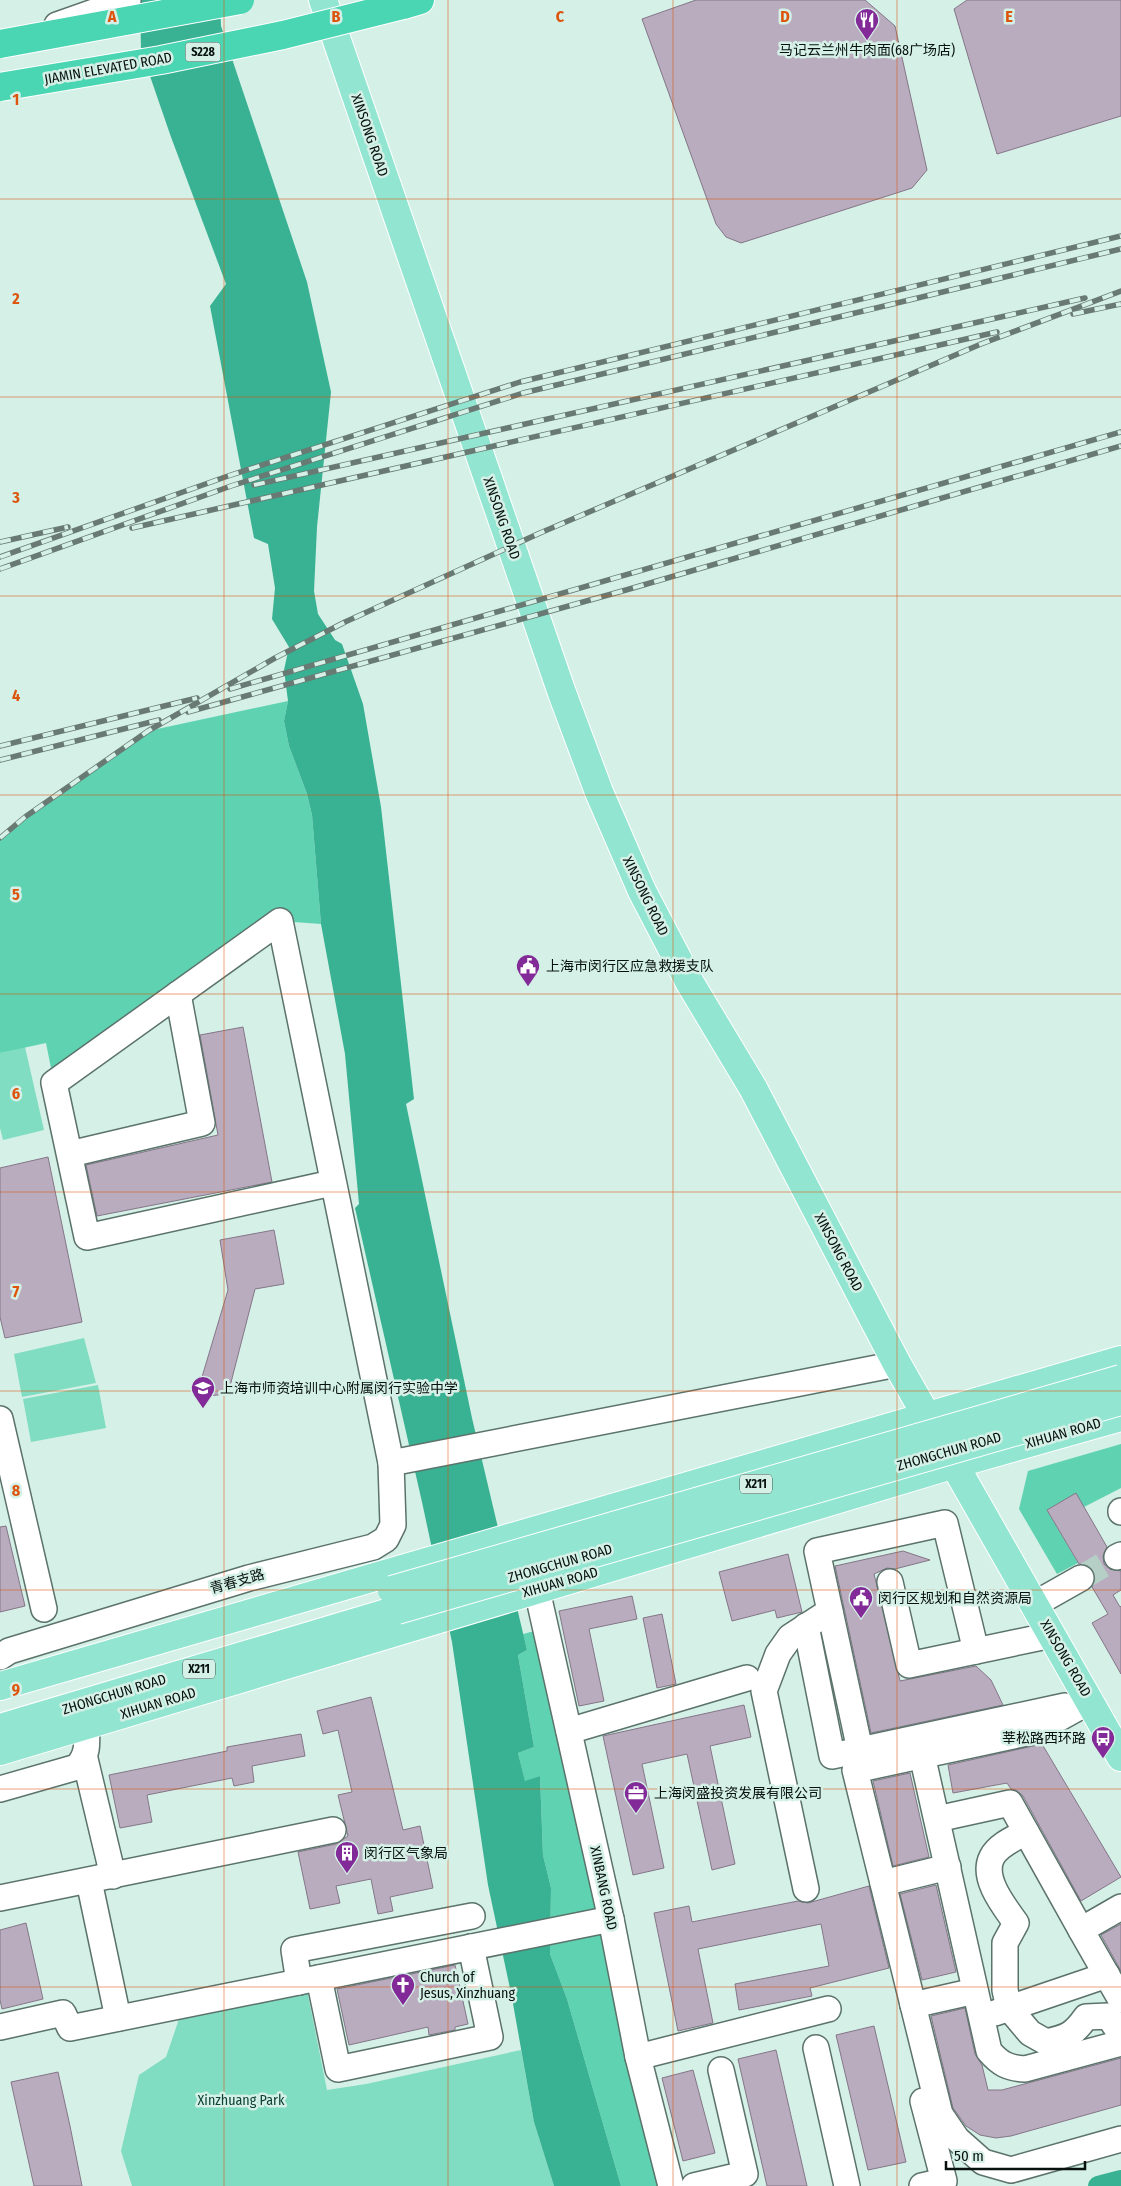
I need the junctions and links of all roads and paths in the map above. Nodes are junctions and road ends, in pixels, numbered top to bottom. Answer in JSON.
{"nodes":[{"id":1,"x":240,"y":0,"type":"edge"},
{"id":2,"x":323,"y":0,"type":"edge"},
{"id":3,"x":420,"y":0,"type":"edge"},
{"id":4,"x":124,"y":1,"type":"edge"},
{"id":5,"x":0,"y":45,"type":"edge"},
{"id":6,"x":0,"y":86,"type":"edge"},
{"id":7,"x":178,"y":994,"type":"junction"},
{"id":8,"x":70,"y":1154,"type":"junction"},
{"id":9,"x":332,"y":1183,"type":"junction"},
{"id":10,"x":1121,"y":1360,"type":"edge"},
{"id":11,"x":897,"y":1364,"type":"junction"},
{"id":12,"x":1121,"y":1379,"type":"edge"},
{"id":13,"x":1121,"y":1401,"type":"edge"},
{"id":14,"x":926,"y":1416,"type":"junction"},
{"id":15,"x":1121,"y":1417,"type":"edge"},
{"id":16,"x":2,"y":1435,"type":"edge"},
{"id":17,"x":399,"y":1461,"type":"junction"},
{"id":18,"x":955,"y":1464,"type":"junction"},
{"id":19,"x":1081,"y":1578,"type":"tunnel mouth"},
{"id":20,"x":890,"y":1582,"type":"dead end"},
{"id":21,"x":532,"y":1591,"type":"junction"},
{"id":22,"x":1035,"y":1604,"type":"junction"},
{"id":23,"x":402,"y":1608,"type":"junction"},
{"id":24,"x":44,"y":1609,"type":"dead end"},
{"id":25,"x":830,"y":1610,"type":"junction"},
{"id":26,"x":806,"y":1626,"type":"junction"},
{"id":27,"x":1052,"y":1635,"type":"junction"},
{"id":28,"x":976,"y":1651,"type":"junction"},
{"id":29,"x":3,"y":1654,"type":"edge"},
{"id":30,"x":748,"y":1678,"type":"dead end"},
{"id":31,"x":0,"y":1686,"type":"edge"},
{"id":32,"x":1090,"y":1701,"type":"junction"},
{"id":33,"x":0,"y":1702,"type":"edge"},
{"id":34,"x":86,"y":1725,"type":"junction"},
{"id":35,"x":0,"y":1728,"type":"edge"},
{"id":36,"x":569,"y":1731,"type":"junction"},
{"id":37,"x":860,"y":1750,"type":"junction"},
{"id":38,"x":0,"y":1751,"type":"edge"},
{"id":39,"x":922,"y":1755,"type":"junction"},
{"id":40,"x":1121,"y":1757,"type":"edge"},
{"id":41,"x":85,"y":1759,"type":"junction"},
{"id":42,"x":0,"y":1790,"type":"edge"},
{"id":43,"x":937,"y":1819,"type":"junction"},
{"id":44,"x":332,"y":1830,"type":"dead end"},
{"id":45,"x":1026,"y":1832,"type":"junction"},
{"id":46,"x":948,"y":1867,"type":"junction"},
{"id":47,"x":113,"y":1876,"type":"junction"},
{"id":48,"x":89,"y":1881,"type":"junction"},
{"id":49,"x":883,"y":1882,"type":"junction"},
{"id":50,"x":806,"y":1889,"type":"dead end"},
{"id":51,"x":0,"y":1898,"type":"edge"},
{"id":52,"x":1121,"y":1907,"type":"edge"},
{"id":53,"x":472,"y":1916,"type":"dead end"},
{"id":54,"x":611,"y":1919,"type":"junction"},
{"id":55,"x":445,"y":1922,"type":"junction"},
{"id":56,"x":1081,"y":1930,"type":"junction"},
{"id":57,"x":472,"y":1947,"type":"junction"},
{"id":58,"x":1107,"y":1975,"type":"junction"},
{"id":59,"x":309,"y":1980,"type":"junction"},
{"id":60,"x":976,"y":1991,"type":"junction"},
{"id":61,"x":1121,"y":2000,"type":"edge"},
{"id":62,"x":913,"y":2005,"type":"junction"},
{"id":63,"x":1009,"y":2008,"type":"junction"},
{"id":64,"x":828,"y":2009,"type":"dead end"},
{"id":65,"x":981,"y":2017,"type":"junction"},
{"id":66,"x":118,"y":2018,"type":"junction"},
{"id":67,"x":0,"y":2028,"type":"edge"},
{"id":68,"x":906,"y":2033,"type":"dead end"},
{"id":69,"x":1121,"y":2034,"type":"edge"},
{"id":70,"x":1121,"y":2043,"type":"edge"},
{"id":71,"x":816,"y":2048,"type":"dead end"},
{"id":72,"x":638,"y":2057,"type":"junction"},
{"id":73,"x":721,"y":2070,"type":"dead end"},
{"id":74,"x":1121,"y":2139,"type":"edge"},
{"id":75,"x":746,"y":2180,"type":"edge"},
{"id":76,"x":671,"y":2186,"type":"edge"},
{"id":77,"x":694,"y":2186,"type":"edge"},
{"id":78,"x":847,"y":2186,"type":"edge"},
{"id":79,"x":922,"y":2186,"type":"edge"}],
"edges":[{"from":1,"to":5,"type":"highway","bridge":true},
{"from":2,"to":11,"type":"main road","name":"XINSONG ROAD"},
{"from":3,"to":6,"type":"highway","name":"JIAMIN ELEVATED ROAD","number":"S228","bridge":true},
{"from":4,"to":5,"type":"street"},
{"from":7,"to":8,"type":"street"},
{"from":7,"to":8,"type":"street"},
{"from":7,"to":9,"type":"street","name":"青春支路"},
{"from":8,"to":9,"type":"street"},
{"from":9,"to":17,"type":"street","name":"青春支路"},
{"from":10,"to":14,"type":"main road"},
{"from":11,"to":14,"type":"main road","name":"XINSONG ROAD"},
{"from":11,"to":17,"type":"street"},
{"from":12,"to":23,"type":"main road","name":"ZHONGCHUN ROAD","number":"X211","bridge":true},
{"from":13,"to":23,"type":"main road","name":"ZHONGCHUN ROAD","number":"X211","bridge":true},
{"from":14,"to":18,"type":"main road","name":"XINSONG ROAD"},
{"from":14,"to":31,"type":"main road"},
{"from":15,"to":18,"type":"main road","name":"XIHUAN ROAD"},
{"from":16,"to":24,"type":"street"},
{"from":17,"to":29,"type":"street","name":"青春支路"},
{"from":18,"to":21,"type":"main road","name":"XIHUAN ROAD"},
{"from":18,"to":22,"type":"main road","name":"XINSONG ROAD"},
{"from":19,"to":22,"type":"street"},
{"from":20,"to":28,"type":"street"},
{"from":21,"to":23,"type":"main road","name":"XIHUAN ROAD"},
{"from":21,"to":36,"type":"street","name":"XINBANG ROAD"},
{"from":22,"to":27,"type":"main road","name":"XINSONG ROAD"},
{"from":23,"to":33,"type":"main road","name":"ZHONGCHUN ROAD","number":"X211"},
{"from":23,"to":34,"type":"main road","name":"XIHUAN ROAD"},
{"from":23,"to":35,"type":"main road","name":"ZHONGCHUN ROAD","number":"X211"},
{"from":25,"to":26,"type":"street"},
{"from":25,"to":28,"type":"street"},
{"from":25,"to":37,"type":"street"},
{"from":26,"to":37,"type":"street"},
{"from":26,"to":50,"type":"street"},
{"from":27,"to":28,"type":"street"},
{"from":27,"to":32,"type":"main road","name":"XINSONG ROAD"},
{"from":30,"to":36,"type":"street"},
{"from":32,"to":37,"type":"street"},
{"from":32,"to":39,"type":"street"},
{"from":32,"to":40,"type":"main road","name":"XINSONG ROAD"},
{"from":34,"to":38,"type":"main road","name":"XIHUAN ROAD"},
{"from":34,"to":41,"type":"street"},
{"from":36,"to":54,"type":"street","name":"XINBANG ROAD"},
{"from":39,"to":43,"type":"street"},
{"from":39,"to":49,"type":"street"},
{"from":41,"to":42,"type":"street"},
{"from":41,"to":47,"type":"street"},
{"from":43,"to":45,"type":"street"},
{"from":43,"to":46,"type":"street"},
{"from":44,"to":47,"type":"street"},
{"from":45,"to":56,"type":"street"},
{"from":45,"to":63,"type":"street"},
{"from":46,"to":49,"type":"street"},
{"from":46,"to":60,"type":"street"},
{"from":47,"to":48,"type":"street"},
{"from":48,"to":51,"type":"street"},
{"from":48,"to":66,"type":"street"},
{"from":49,"to":62,"type":"street"},
{"from":52,"to":56,"type":"street"},
{"from":53,"to":55,"type":"street"},
{"from":54,"to":57,"type":"street"},
{"from":54,"to":72,"type":"street","name":"XINBANG ROAD"},
{"from":55,"to":57,"type":"street"},
{"from":55,"to":59,"type":"street"},
{"from":56,"to":58,"type":"street"},
{"from":57,"to":59,"type":"street"},
{"from":57,"to":59,"type":"street"},
{"from":58,"to":61,"type":"street"},
{"from":58,"to":63,"type":"street"},
{"from":59,"to":66,"type":"street"},
{"from":60,"to":62,"type":"street"},
{"from":60,"to":65,"type":"street"},
{"from":62,"to":74,"type":"street"},
{"from":63,"to":65,"type":"street"},
{"from":63,"to":69,"type":"street"},
{"from":64,"to":72,"type":"street"},
{"from":65,"to":70,"type":"street"},
{"from":66,"to":67,"type":"street"},
{"from":68,"to":79,"type":"street"},
{"from":71,"to":78,"type":"street"},
{"from":72,"to":76,"type":"street","name":"XINBANG ROAD"},
{"from":73,"to":75,"type":"street"},
{"from":75,"to":77,"type":"street"}]}
